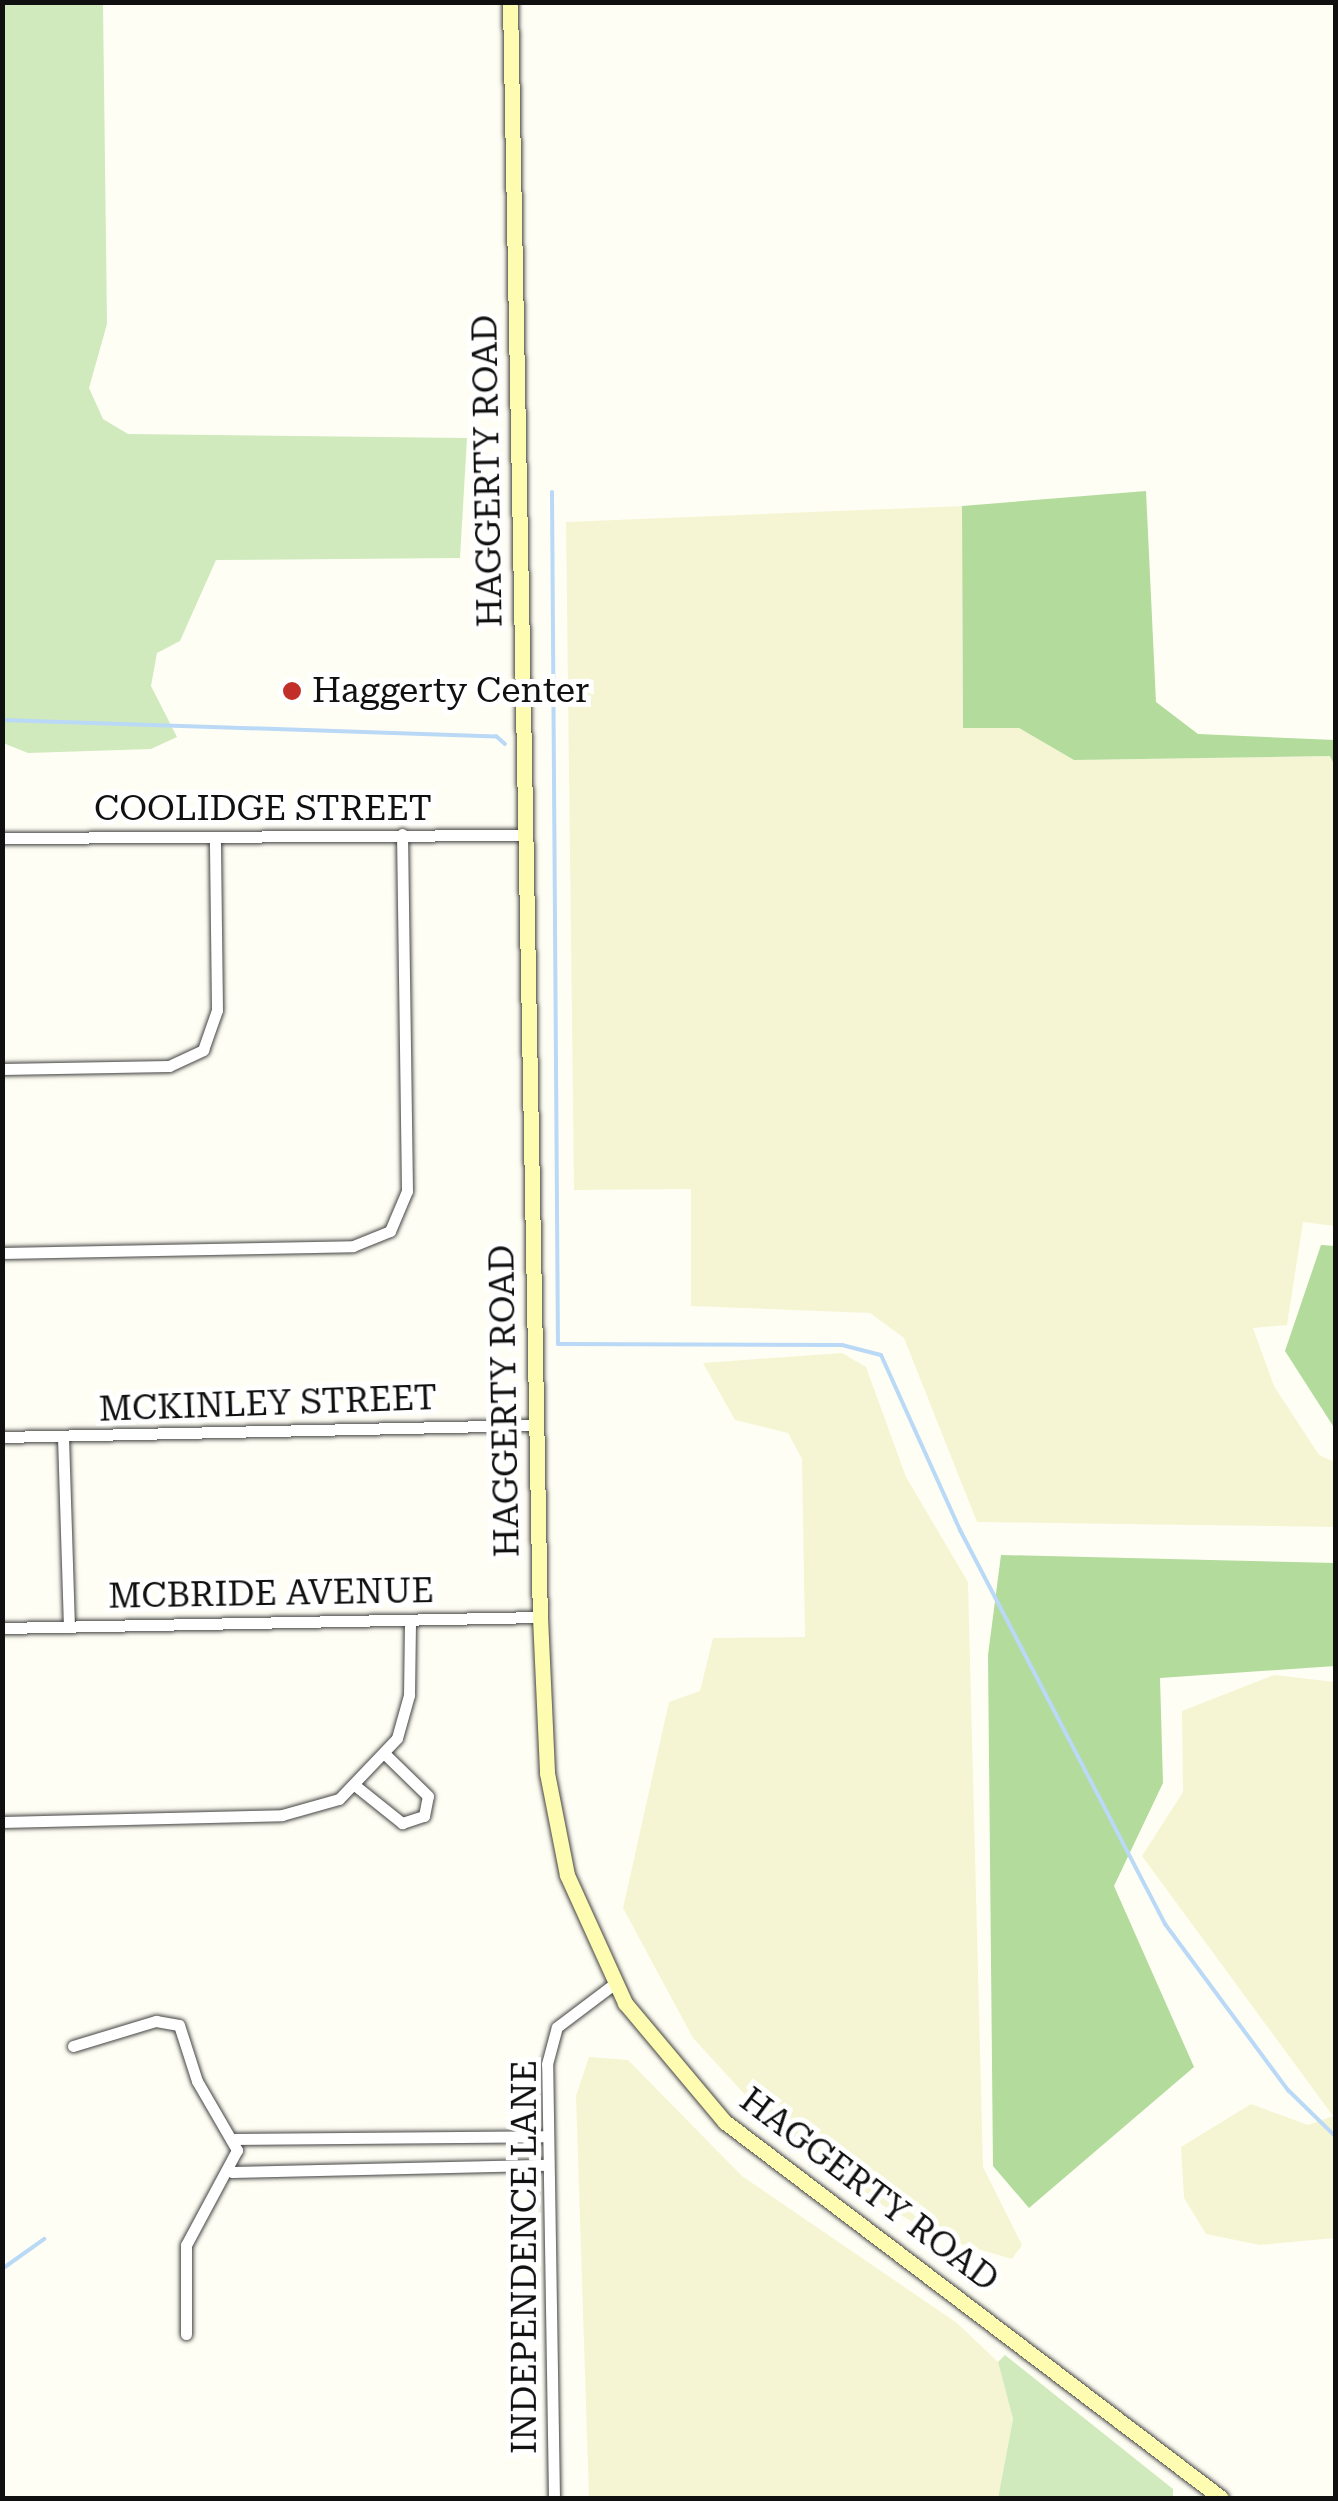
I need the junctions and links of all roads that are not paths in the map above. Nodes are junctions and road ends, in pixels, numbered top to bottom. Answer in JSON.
{"nodes":[{"id":1,"x":510,"y":2,"type":"edge"},
{"id":2,"x":402,"y":834,"type":"junction"},
{"id":3,"x":525,"y":835,"type":"junction"},
{"id":4,"x":214,"y":837,"type":"junction"},
{"id":5,"x":2,"y":838,"type":"edge"},
{"id":6,"x":2,"y":1069,"type":"edge"},
{"id":7,"x":2,"y":1254,"type":"edge"},
{"id":8,"x":535,"y":1425,"type":"junction"},
{"id":9,"x":2,"y":1436,"type":"edge"},
{"id":10,"x":63,"y":1437,"type":"junction"},
{"id":11,"x":540,"y":1617,"type":"junction"},
{"id":12,"x":410,"y":1620,"type":"junction"},
{"id":13,"x":69,"y":1625,"type":"junction"},
{"id":14,"x":2,"y":1628,"type":"edge"},
{"id":15,"x":387,"y":1756,"type":"junction"},
{"id":16,"x":357,"y":1787,"type":"junction"},
{"id":17,"x":2,"y":1822,"type":"edge"},
{"id":18,"x":614,"y":1984,"type":"junction"},
{"id":19,"x":73,"y":2046,"type":"dead end"},
{"id":20,"x":547,"y":2136,"type":"junction"},
{"id":21,"x":234,"y":2145,"type":"junction"},
{"id":22,"x":548,"y":2165,"type":"junction"},
{"id":23,"x":232,"y":2172,"type":"junction"},
{"id":24,"x":186,"y":2334,"type":"dead end"},
{"id":25,"x":554,"y":2498,"type":"edge"},
{"id":26,"x":1221,"y":2498,"type":"edge"}],
"edges":[{"from":1,"to":3,"type":"main road","name":"HAGGERTY ROAD"},
{"from":2,"to":3,"type":"street","name":"COOLIDGE STREET"},
{"from":2,"to":4,"type":"street","name":"COOLIDGE STREET"},
{"from":2,"to":7,"type":"street"},
{"from":3,"to":8,"type":"main road","name":"HAGGERTY ROAD"},
{"from":4,"to":5,"type":"street","name":"COOLIDGE STREET"},
{"from":4,"to":6,"type":"street"},
{"from":8,"to":10,"type":"street","name":"MCKINLEY STREET"},
{"from":8,"to":11,"type":"main road","name":"HAGGERTY ROAD"},
{"from":9,"to":10,"type":"street","name":"MCKINLEY STREET"},
{"from":10,"to":13,"type":"street"},
{"from":11,"to":12,"type":"street","name":"MCBRIDE AVENUE"},
{"from":11,"to":18,"type":"main road","name":"HAGGERTY ROAD"},
{"from":12,"to":13,"type":"street","name":"MCBRIDE AVENUE"},
{"from":12,"to":15,"type":"street"},
{"from":13,"to":14,"type":"street","name":"MCBRIDE AVENUE"},
{"from":15,"to":16,"type":"street"},
{"from":15,"to":16,"type":"street"},
{"from":16,"to":17,"type":"street"},
{"from":18,"to":20,"type":"street","name":"INDEPENDENCE LANE"},
{"from":18,"to":26,"type":"main road","name":"HAGGERTY ROAD"},
{"from":19,"to":21,"type":"street"},
{"from":20,"to":21,"type":"street"},
{"from":20,"to":22,"type":"street","name":"INDEPENDENCE LANE"},
{"from":21,"to":23,"type":"street"},
{"from":22,"to":23,"type":"street"},
{"from":22,"to":25,"type":"street","name":"INDEPENDENCE LANE"},
{"from":23,"to":24,"type":"street"}]}
